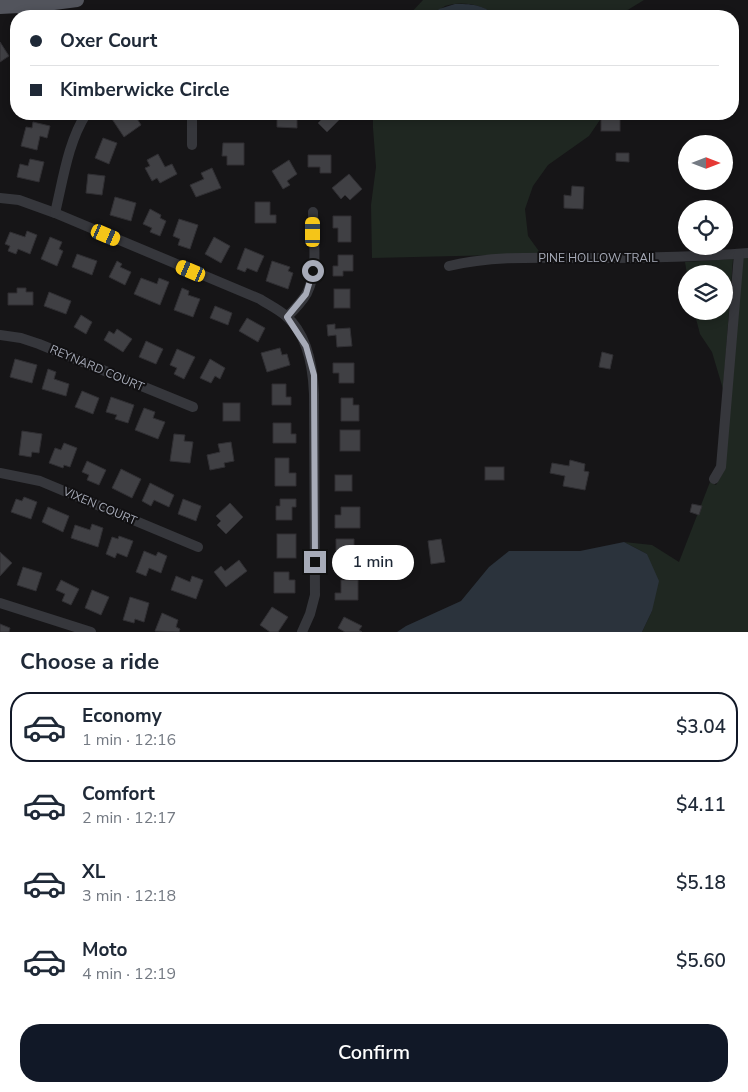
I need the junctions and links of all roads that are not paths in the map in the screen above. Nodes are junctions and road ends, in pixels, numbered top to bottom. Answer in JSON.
{"nodes":[{"id":1,"x":77,"y":0,"type":"edge"},
{"id":2,"x":0,"y":7,"type":"edge"},
{"id":3,"x":82,"y":120,"type":"edge"},
{"id":4,"x":192,"y":120,"type":"edge"},
{"id":5,"x":192,"y":145,"type":"dead end"},
{"id":6,"x":0,"y":198,"type":"edge"},
{"id":7,"x":313,"y":212,"type":"dead end"},
{"id":8,"x":55,"y":213,"type":"junction"},
{"id":9,"x":743,"y":254,"type":"edge"},
{"id":10,"x":449,"y":266,"type":"dead end"},
{"id":11,"x":287,"y":317,"type":"junction"},
{"id":12,"x":0,"y":335,"type":"edge"},
{"id":13,"x":192,"y":408,"type":"dead end"},
{"id":14,"x":0,"y":473,"type":"edge"},
{"id":15,"x":714,"y":479,"type":"dead end"},
{"id":16,"x":198,"y":547,"type":"dead end"},
{"id":17,"x":0,"y":603,"type":"edge"},
{"id":18,"x":91,"y":632,"type":"edge"},
{"id":19,"x":302,"y":632,"type":"edge"}],
"edges":[{"from":1,"to":2,"type":"main road"},
{"from":3,"to":8,"type":"street"},
{"from":4,"to":5,"type":"street"},
{"from":6,"to":8,"type":"street"},
{"from":7,"to":11,"type":"street"},
{"from":8,"to":11,"type":"street"},
{"from":9,"to":10,"type":"street","name":"PINE HOLLOW TRAIL"},
{"from":9,"to":15,"type":"street"},
{"from":11,"to":19,"type":"street"},
{"from":12,"to":13,"type":"street","name":"REYNARD COURT"},
{"from":14,"to":16,"type":"street","name":"VIXEN COURT"},
{"from":17,"to":18,"type":"street"}]}
